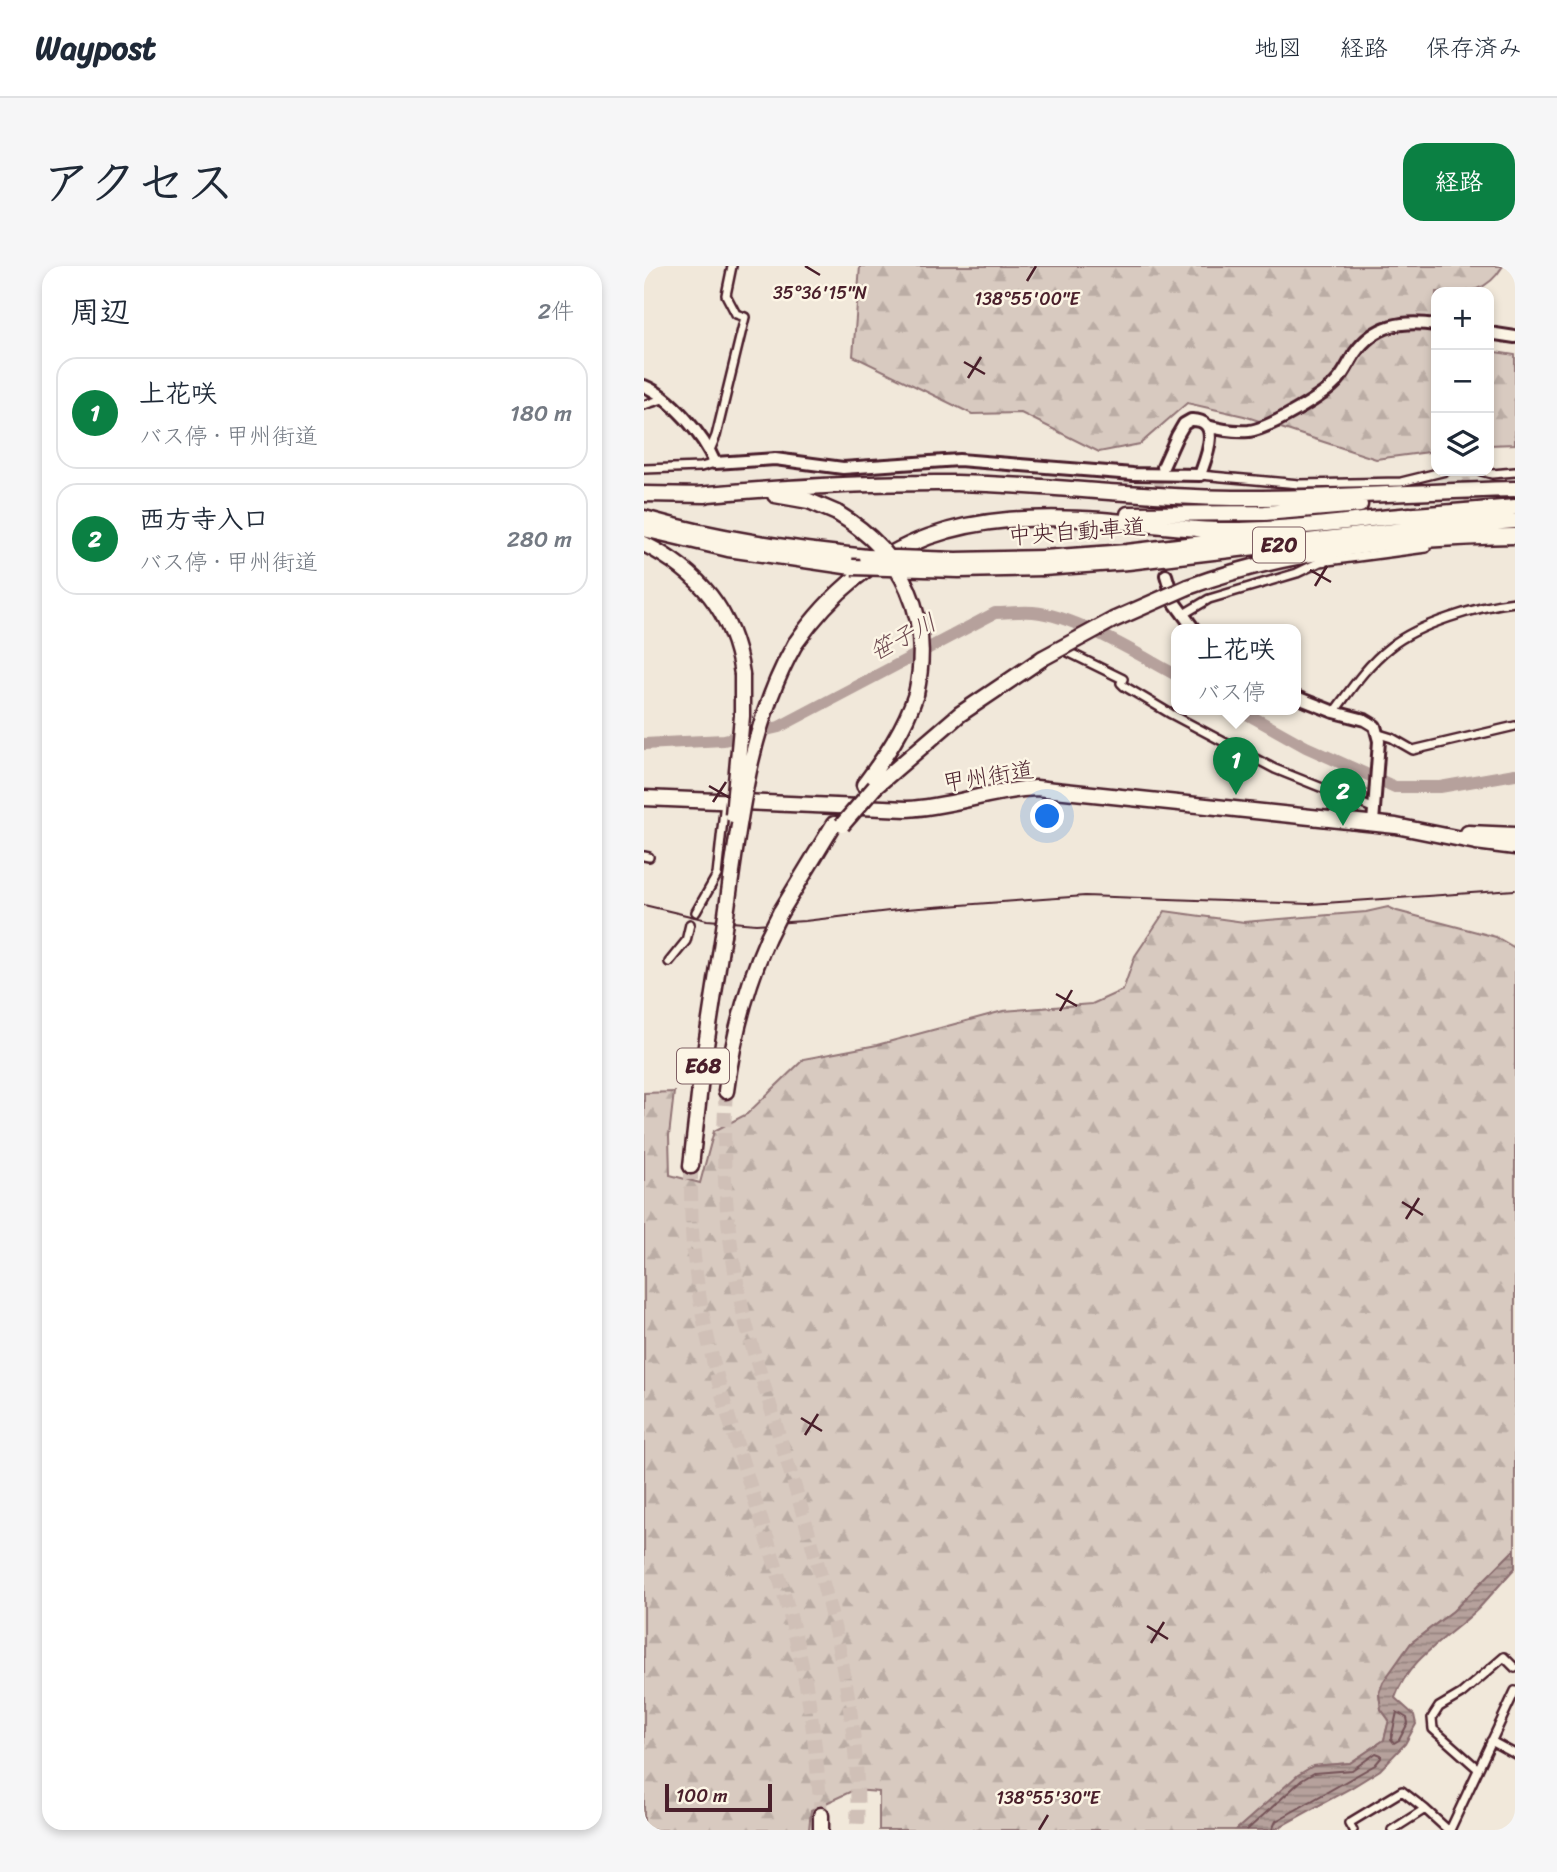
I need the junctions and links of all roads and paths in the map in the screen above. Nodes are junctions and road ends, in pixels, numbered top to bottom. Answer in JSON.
{"nodes":[{"id":1,"x":732,"y":266,"type":"edge"},
{"id":2,"x":1431,"y":325,"type":"edge"},
{"id":3,"x":1494,"y":334,"type":"edge"},
{"id":4,"x":1515,"y":337,"type":"edge"},
{"id":5,"x":644,"y":386,"type":"edge"},
{"id":6,"x":666,"y":398,"type":"junction"},
{"id":7,"x":644,"y":405,"type":"edge"},
{"id":8,"x":1207,"y":426,"type":"junction"},
{"id":9,"x":710,"y":450,"type":"junction"},
{"id":10,"x":715,"y":463,"type":"junction"},
{"id":11,"x":1163,"y":467,"type":"tunnel mouth"},
{"id":12,"x":644,"y":469,"type":"edge"},
{"id":13,"x":1515,"y":472,"type":"edge"},
{"id":14,"x":1494,"y":474,"type":"edge"},
{"id":15,"x":1200,"y":475,"type":"junction"},
{"id":16,"x":1431,"y":475,"type":"edge"},
{"id":17,"x":1515,"y":491,"type":"edge"},
{"id":18,"x":644,"y":494,"type":"edge"},
{"id":19,"x":697,"y":495,"type":"junction"},
{"id":20,"x":1515,"y":507,"type":"edge"},
{"id":21,"x":1410,"y":515,"type":"junction"},
{"id":22,"x":644,"y":518,"type":"edge"},
{"id":23,"x":994,"y":520,"type":"junction"},
{"id":24,"x":1515,"y":521,"type":"edge"},
{"id":25,"x":644,"y":529,"type":"edge"},
{"id":26,"x":1515,"y":536,"type":"edge"},
{"id":27,"x":644,"y":544,"type":"edge"},
{"id":28,"x":1426,"y":548,"type":"dead end"},
{"id":29,"x":1044,"y":563,"type":"junction"},
{"id":30,"x":1166,"y":575,"type":"tunnel mouth"},
{"id":31,"x":1515,"y":601,"type":"edge"},
{"id":32,"x":1182,"y":615,"type":"junction"},
{"id":33,"x":1190,"y":624,"type":"edge"},
{"id":34,"x":1068,"y":652,"type":"dead end"},
{"id":35,"x":1301,"y":699,"type":"edge"},
{"id":36,"x":1334,"y":712,"type":"junction"},
{"id":37,"x":1171,"y":714,"type":"edge"},
{"id":38,"x":1173,"y":715,"type":"edge"},
{"id":39,"x":1515,"y":726,"type":"edge"},
{"id":40,"x":1379,"y":738,"type":"junction"},
{"id":41,"x":870,"y":786,"type":"junction"},
{"id":42,"x":644,"y":798,"type":"edge"},
{"id":43,"x":725,"y":800,"type":"junction"},
{"id":44,"x":1374,"y":816,"type":"junction"},
{"id":45,"x":1514,"y":838,"type":"edge"},
{"id":46,"x":696,"y":912,"type":"dead end"},
{"id":47,"x":690,"y":923,"type":"dead end"},
{"id":48,"x":722,"y":935,"type":"junction"},
{"id":49,"x":669,"y":962,"type":"dead end"},
{"id":50,"x":726,"y":1091,"type":"tunnel mouth"},
{"id":51,"x":691,"y":1166,"type":"tunnel mouth"},
{"id":52,"x":1515,"y":1668,"type":"edge"},
{"id":53,"x":1515,"y":1691,"type":"edge"},
{"id":54,"x":1491,"y":1741,"type":"junction"},
{"id":55,"x":1515,"y":1754,"type":"edge"},
{"id":56,"x":1478,"y":1769,"type":"junction"},
{"id":57,"x":1425,"y":1809,"type":"junction"},
{"id":58,"x":1353,"y":1830,"type":"edge"},
{"id":59,"x":1392,"y":1830,"type":"edge"},
{"id":60,"x":1449,"y":1830,"type":"edge"}],
"edges":[{"from":1,"to":9,"type":"street"},
{"from":2,"to":8,"type":"street"},
{"from":3,"to":4,"type":"street"},
{"from":5,"to":6,"type":"street"},
{"from":6,"to":7,"type":"street"},
{"from":6,"to":9,"type":"street"},
{"from":8,"to":11,"type":"street"},
{"from":8,"to":15,"type":"street"},
{"from":9,"to":10,"type":"street"},
{"from":10,"to":12,"type":"street"},
{"from":10,"to":15,"type":"street"},
{"from":13,"to":14,"type":"street"},
{"from":15,"to":16,"type":"street"},
{"from":17,"to":19,"type":"highway"},
{"from":17,"to":23,"type":"highway"},
{"from":18,"to":19,"type":"highway"},
{"from":19,"to":41,"type":"highway","bridge":true},
{"from":20,"to":21,"type":"highway","name":"中央自動車道","number":"E20"},
{"from":21,"to":23,"type":"highway"},
{"from":21,"to":29,"type":"highway","name":"中央自動車道","number":"E20"},
{"from":22,"to":29,"type":"highway","name":"中央自動車道","number":"E20","bridge":true},
{"from":23,"to":48,"type":"highway","bridge":true},
{"from":24,"to":29,"type":"highway","name":"中央自動車道","number":"E20"},
{"from":25,"to":29,"type":"highway","name":"中央自動車道","number":"E20","bridge":true},
{"from":26,"to":41,"type":"highway","bridge":true},
{"from":27,"to":48,"type":"highway","bridge":true},
{"from":28,"to":32,"type":"street"},
{"from":30,"to":32,"type":"street"},
{"from":31,"to":36,"type":"street"},
{"from":32,"to":33,"type":"street"},
{"from":34,"to":37,"type":"street"},
{"from":35,"to":36,"type":"street"},
{"from":36,"to":40,"type":"street"},
{"from":38,"to":44,"type":"street"},
{"from":39,"to":40,"type":"street"},
{"from":40,"to":44,"type":"street"},
{"from":41,"to":50,"type":"highway","number":"E68","bridge":true},
{"from":42,"to":43,"type":"highway","name":"甲州街道"},
{"from":43,"to":44,"type":"highway","name":"甲州街道"},
{"from":43,"to":46,"type":"street"},
{"from":44,"to":45,"type":"highway","name":"甲州街道"},
{"from":47,"to":49,"type":"street"},
{"from":48,"to":51,"type":"highway","number":"E68"},
{"from":52,"to":56,"type":"street"},
{"from":53,"to":54,"type":"street"},
{"from":54,"to":55,"type":"street"},
{"from":54,"to":56,"type":"street"},
{"from":56,"to":60,"type":"street"},
{"from":57,"to":58,"type":"street"},
{"from":57,"to":59,"type":"street"},
{"from":57,"to":60,"type":"street"}]}
